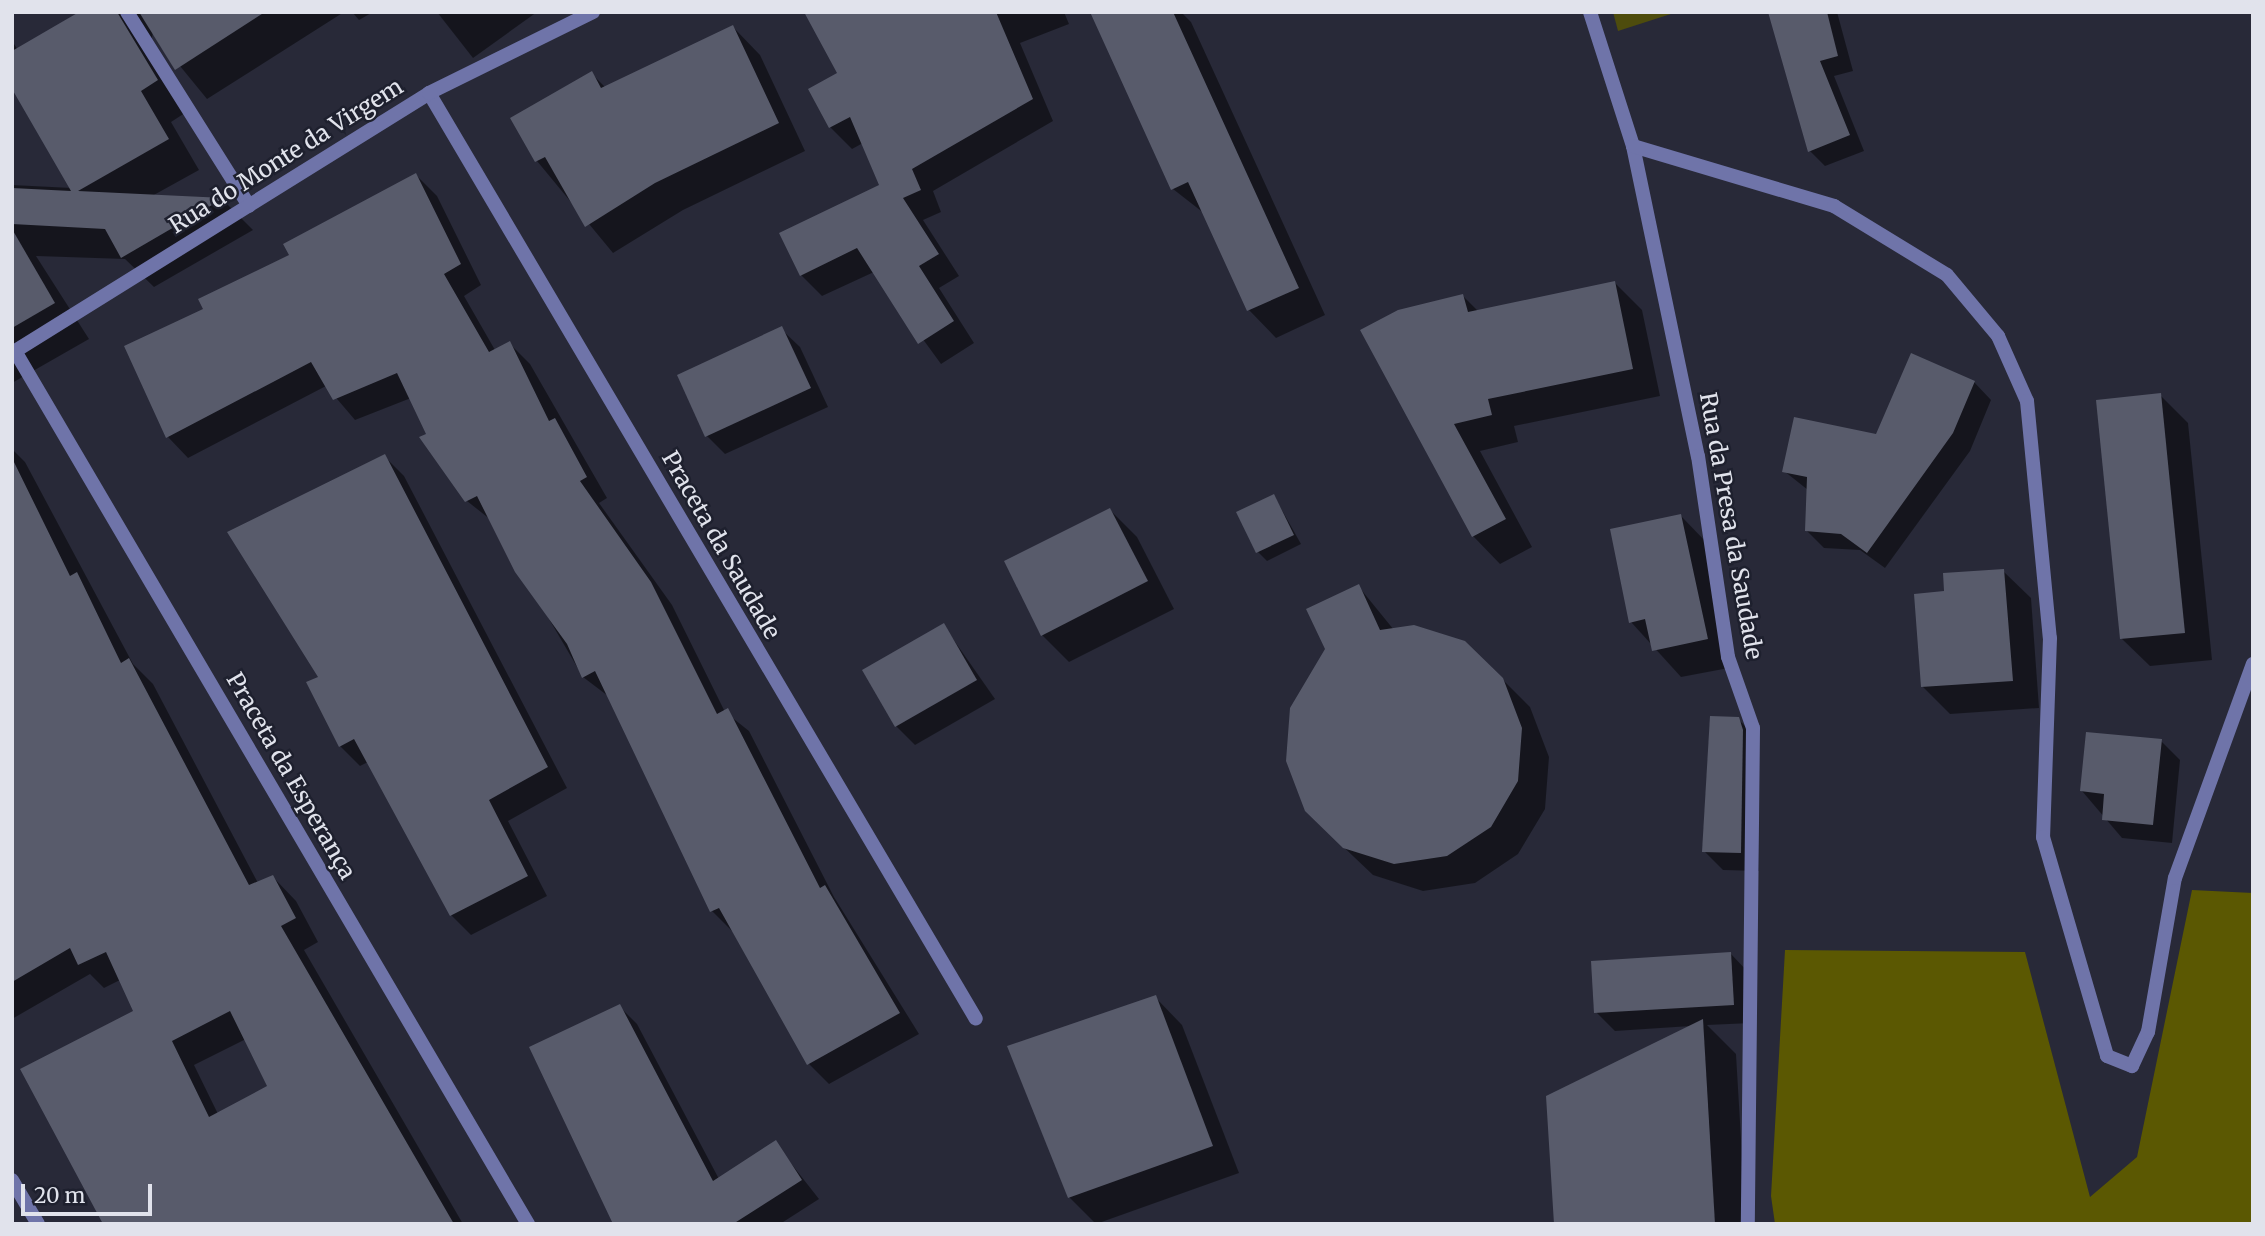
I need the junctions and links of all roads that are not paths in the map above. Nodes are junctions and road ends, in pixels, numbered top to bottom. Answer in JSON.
{"nodes":[{"id":1,"x":127,"y":12,"type":"edge"},
{"id":2,"x":593,"y":12,"type":"edge"},
{"id":3,"x":1590,"y":12,"type":"edge"},
{"id":4,"x":429,"y":93,"type":"junction"},
{"id":5,"x":1633,"y":146,"type":"junction"},
{"id":6,"x":249,"y":206,"type":"junction"},
{"id":7,"x":13,"y":352,"type":"edge"},
{"id":8,"x":2253,"y":664,"type":"edge"},
{"id":9,"x":975,"y":1019,"type":"dead end"},
{"id":10,"x":12,"y":1180,"type":"edge"},
{"id":11,"x":38,"y":1224,"type":"edge"},
{"id":12,"x":528,"y":1224,"type":"edge"},
{"id":13,"x":1748,"y":1224,"type":"edge"}],
"edges":[{"from":1,"to":6,"type":"street"},
{"from":2,"to":4,"type":"street","name":"Rua do Monte da Virgem"},
{"from":3,"to":5,"type":"street","name":"Rua da Presa da Saudade"},
{"from":4,"to":6,"type":"street","name":"Rua do Monte da Virgem"},
{"from":4,"to":9,"type":"street","name":"Praceta da Saudade"},
{"from":5,"to":8,"type":"street"},
{"from":5,"to":13,"type":"street","name":"Rua da Presa da Saudade"},
{"from":6,"to":7,"type":"street","name":"Rua do Monte da Virgem"},
{"from":7,"to":12,"type":"street","name":"Praceta da Esperança"},
{"from":10,"to":11,"type":"street"}]}
